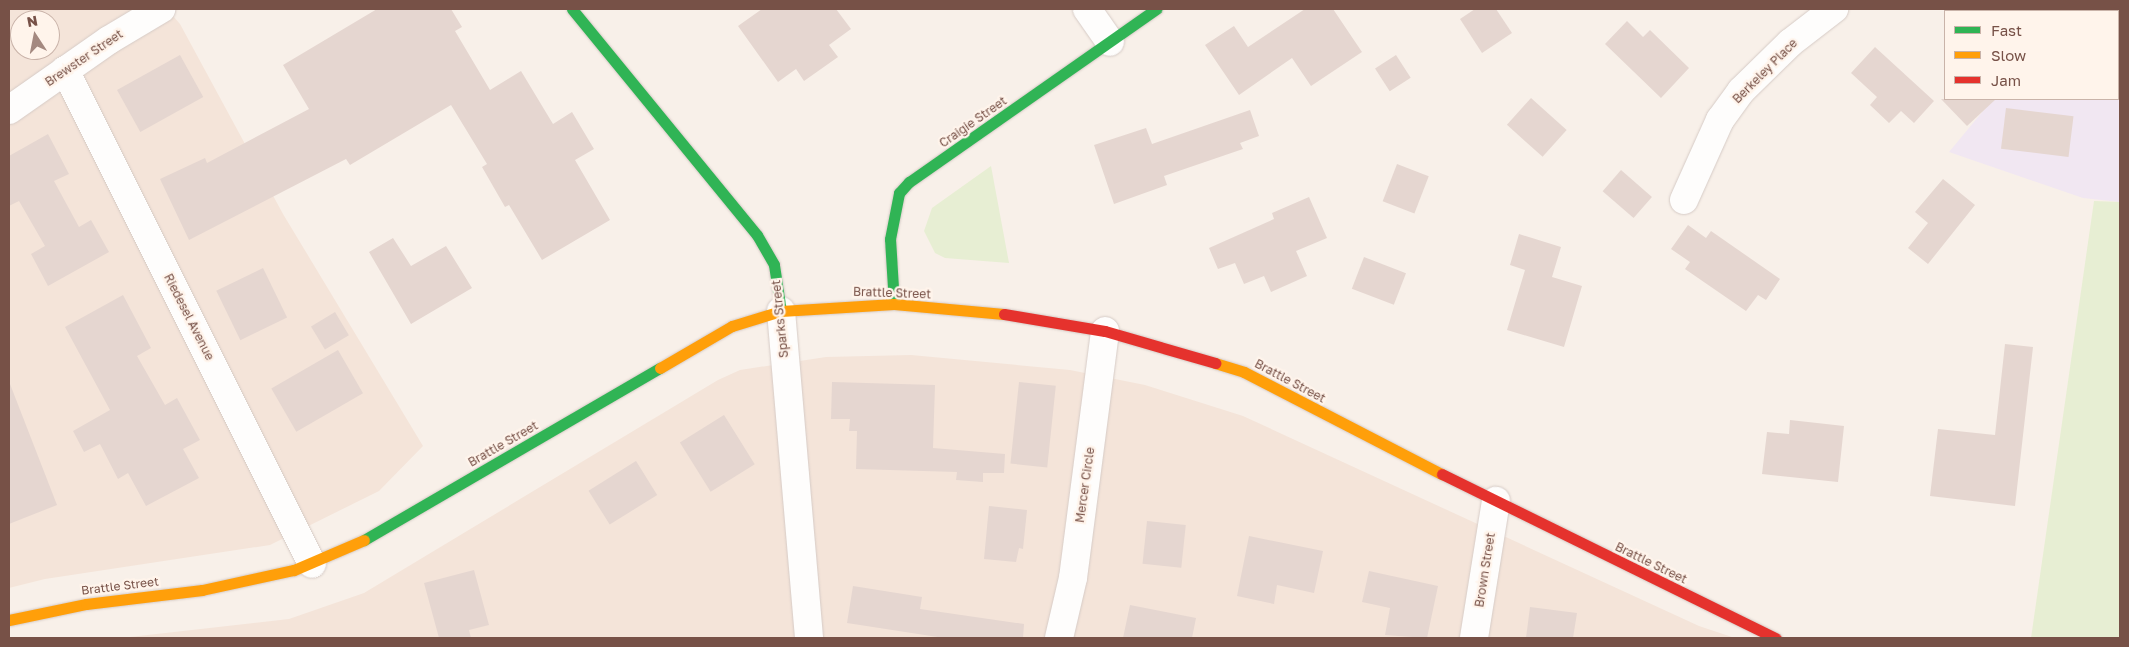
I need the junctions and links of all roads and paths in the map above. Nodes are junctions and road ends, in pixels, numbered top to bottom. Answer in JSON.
{"nodes":[{"id":1,"x":161,"y":9,"type":"edge"},
{"id":2,"x":572,"y":9,"type":"edge"},
{"id":3,"x":1087,"y":9,"type":"edge"},
{"id":4,"x":1156,"y":9,"type":"edge"},
{"id":5,"x":1834,"y":9,"type":"edge"},
{"id":6,"x":1110,"y":42,"type":"junction"},
{"id":7,"x":65,"y":70,"type":"junction"},
{"id":8,"x":9,"y":110,"type":"edge"},
{"id":9,"x":1684,"y":200,"type":"dead end"},
{"id":10,"x":894,"y":304,"type":"junction"},
{"id":11,"x":781,"y":311,"type":"junction"},
{"id":12,"x":1105,"y":331,"type":"junction"},
{"id":13,"x":1496,"y":501,"type":"junction"},
{"id":14,"x":312,"y":564,"type":"junction"},
{"id":15,"x":9,"y":620,"type":"edge"},
{"id":16,"x":809,"y":638,"type":"edge"},
{"id":17,"x":1059,"y":638,"type":"edge"},
{"id":18,"x":1474,"y":638,"type":"edge"},
{"id":19,"x":1776,"y":638,"type":"edge"}],
"edges":[{"from":1,"to":7,"type":"street","name":"Brewster Street"},
{"from":2,"to":11,"type":"main road","name":"Sparks Street"},
{"from":3,"to":6,"type":"street"},
{"from":4,"to":6,"type":"main road","name":"Craigie Street"},
{"from":5,"to":9,"type":"street","name":"Berkeley Place"},
{"from":6,"to":10,"type":"main road","name":"Craigie Street"},
{"from":7,"to":8,"type":"street","name":"Brewster Street"},
{"from":7,"to":14,"type":"street","name":"Riedesel Avenue"},
{"from":10,"to":11,"type":"main road","name":"Brattle Street"},
{"from":10,"to":12,"type":"main road","name":"Brattle Street"},
{"from":11,"to":14,"type":"main road","name":"Brattle Street"},
{"from":11,"to":16,"type":"street","name":"Sparks Street"},
{"from":12,"to":13,"type":"main road","name":"Brattle Street"},
{"from":12,"to":17,"type":"street","name":"Mercer Circle"},
{"from":13,"to":18,"type":"street","name":"Brown Street"},
{"from":13,"to":19,"type":"main road","name":"Brattle Street"},
{"from":14,"to":15,"type":"main road","name":"Brattle Street"}]}
